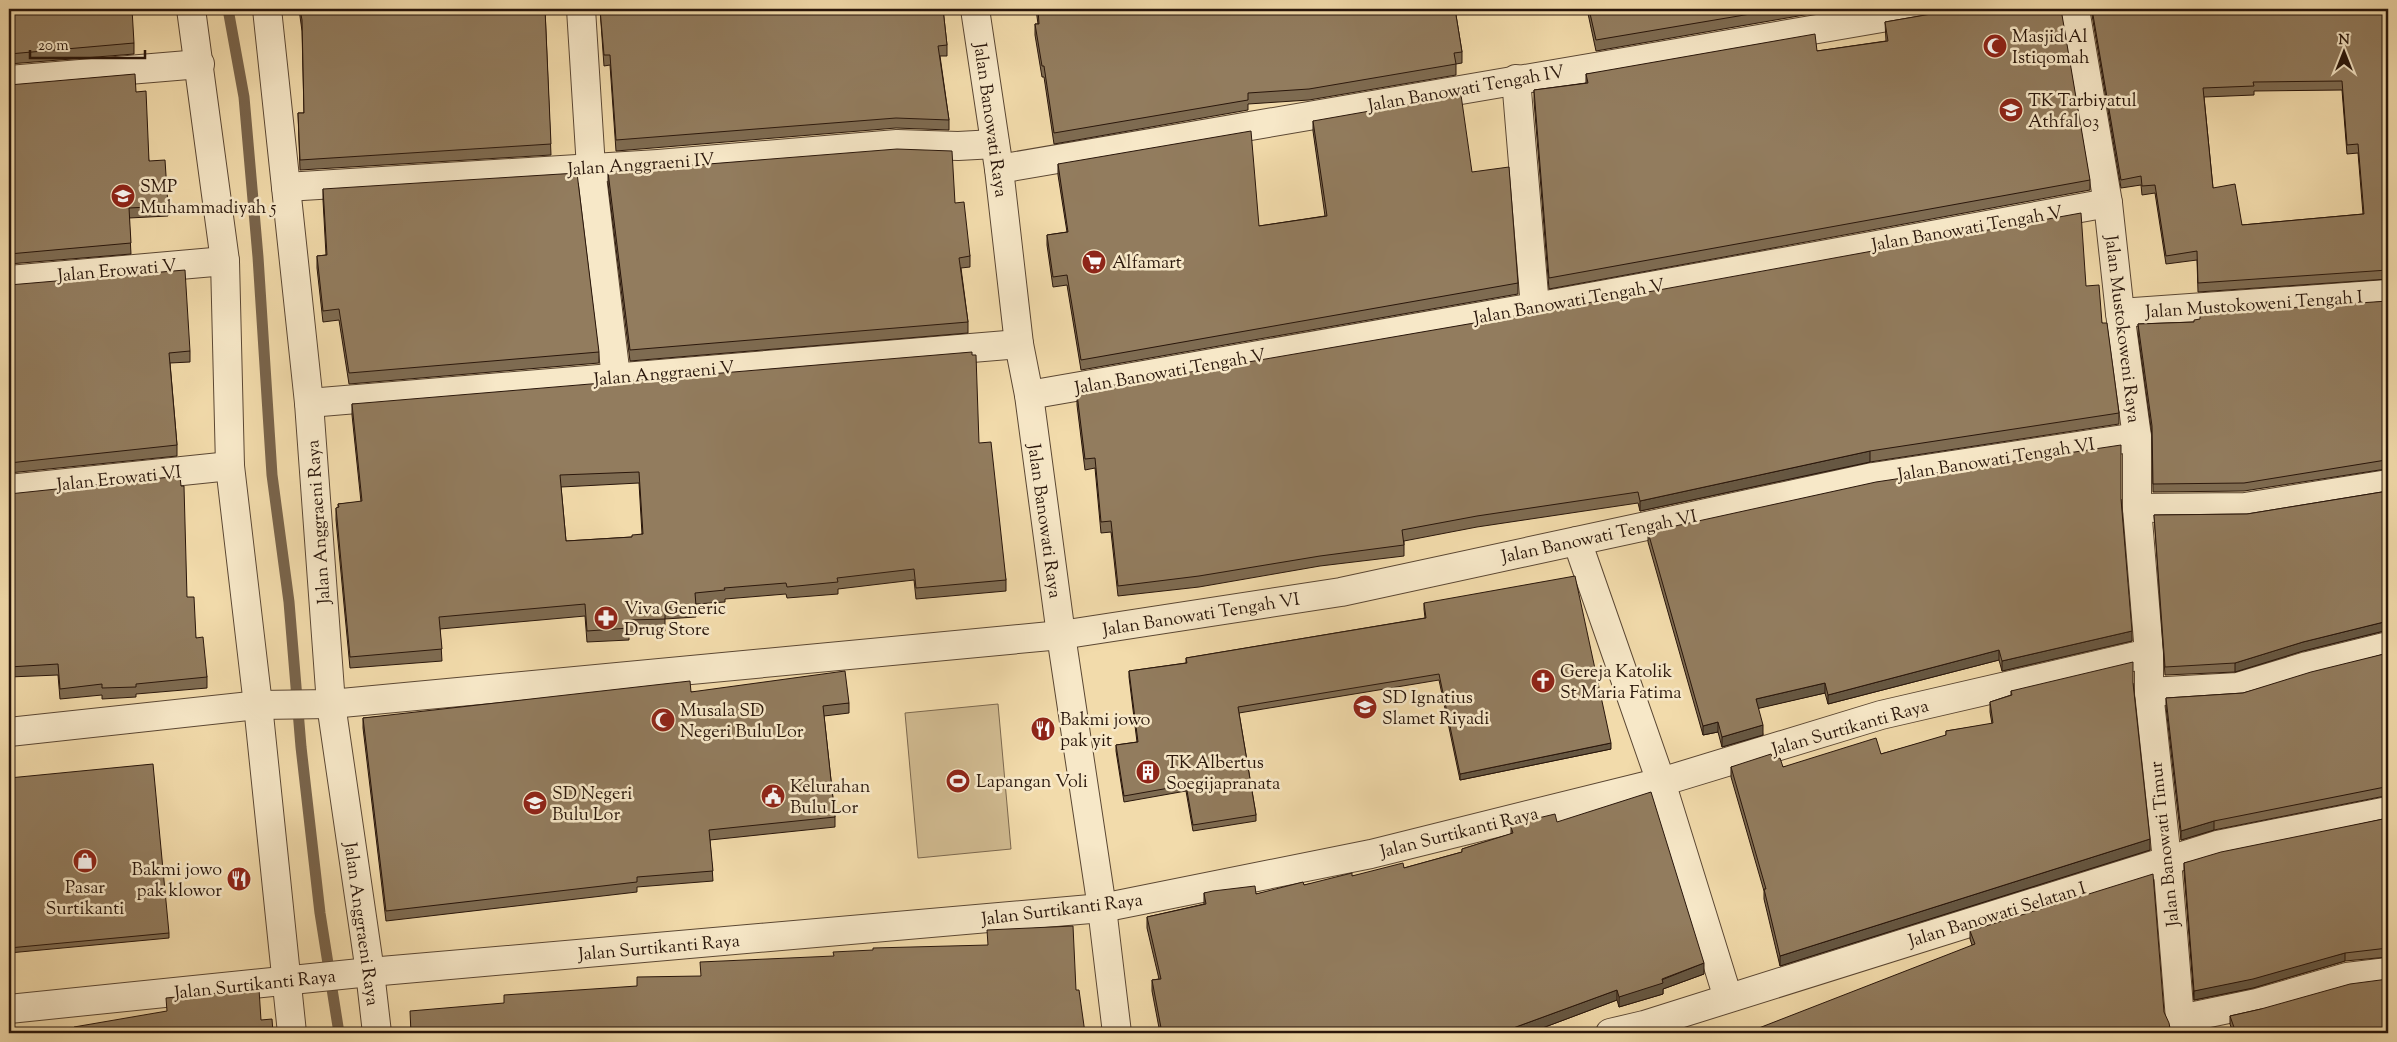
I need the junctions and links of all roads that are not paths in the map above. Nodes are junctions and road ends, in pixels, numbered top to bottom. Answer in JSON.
{"nodes":[{"id":1,"x":191,"y":9,"type":"edge"},
{"id":2,"x":267,"y":9,"type":"edge"},
{"id":3,"x":580,"y":9,"type":"edge"},
{"id":4,"x":975,"y":9,"type":"edge"},
{"id":5,"x":1934,"y":9,"type":"edge"},
{"id":6,"x":2075,"y":9,"type":"edge"},
{"id":7,"x":200,"y":64,"type":"junction"},
{"id":8,"x":1516,"y":79,"type":"junction"},
{"id":9,"x":9,"y":80,"type":"edge"},
{"id":10,"x":997,"y":156,"type":"junction"},
{"id":11,"x":590,"y":168,"type":"junction"},
{"id":12,"x":286,"y":187,"type":"junction"},
{"id":13,"x":2108,"y":203,"type":"junction"},
{"id":14,"x":225,"y":261,"type":"junction"},
{"id":15,"x":9,"y":280,"type":"edge"},
{"id":16,"x":2388,"y":294,"type":"edge"},
{"id":17,"x":1535,"y":308,"type":"junction"},
{"id":18,"x":2120,"y":313,"type":"junction"},
{"id":19,"x":1019,"y":344,"type":"junction"},
{"id":20,"x":616,"y":377,"type":"junction"},
{"id":21,"x":1029,"y":396,"type":"junction"},
{"id":22,"x":309,"y":403,"type":"junction"},
{"id":23,"x":2137,"y":437,"type":"junction"},
{"id":24,"x":230,"y":466,"type":"junction"},
{"id":25,"x":2388,"y":484,"type":"edge"},
{"id":26,"x":9,"y":489,"type":"edge"},
{"id":27,"x":2137,"y":508,"type":"junction"},
{"id":28,"x":1577,"y":541,"type":"junction"},
{"id":29,"x":1060,"y":636,"type":"junction"},
{"id":30,"x":2388,"y":646,"type":"edge"},
{"id":31,"x":2149,"y":652,"type":"junction"},
{"id":32,"x":2149,"y":692,"type":"junction"},
{"id":33,"x":324,"y":704,"type":"junction"},
{"id":34,"x":263,"y":705,"type":"junction"},
{"id":35,"x":9,"y":732,"type":"edge"},
{"id":36,"x":1661,"y":782,"type":"junction"},
{"id":37,"x":2388,"y":811,"type":"edge"},
{"id":38,"x":2167,"y":860,"type":"junction"},
{"id":39,"x":1102,"y":908,"type":"junction"},
{"id":40,"x":2388,"y":972,"type":"edge"},
{"id":41,"x":364,"y":973,"type":"junction"},
{"id":42,"x":292,"y":981,"type":"junction"},
{"id":43,"x":1728,"y":998,"type":"junction"},
{"id":44,"x":9,"y":1010,"type":"edge"},
{"id":45,"x":1677,"y":1024,"type":"edge"},
{"id":46,"x":2185,"y":1026,"type":"edge"},
{"id":47,"x":292,"y":1033,"type":"edge"},
{"id":48,"x":376,"y":1033,"type":"edge"},
{"id":49,"x":1118,"y":1033,"type":"edge"},
{"id":50,"x":1610,"y":1033,"type":"edge"}],
"edges":[{"from":1,"to":7,"type":"street"},
{"from":2,"to":12,"type":"street","name":"Jalan Anggraeni Raya"},
{"from":3,"to":11,"type":"street"},
{"from":4,"to":10,"type":"street","name":"Jalan Banowati Raya"},
{"from":5,"to":8,"type":"street","name":"Jalan Banowati Tengah IV"},
{"from":6,"to":13,"type":"street","name":"Jalan Mustokoweni Raya"},
{"from":7,"to":9,"type":"street"},
{"from":7,"to":14,"type":"street"},
{"from":8,"to":10,"type":"street","name":"Jalan Banowati Tengah IV"},
{"from":8,"to":17,"type":"street"},
{"from":10,"to":11,"type":"street","name":"Jalan Anggraeni IV"},
{"from":10,"to":19,"type":"street","name":"Jalan Banowati Raya"},
{"from":11,"to":12,"type":"street","name":"Jalan Anggraeni IV"},
{"from":11,"to":20,"type":"street"},
{"from":12,"to":22,"type":"street","name":"Jalan Anggraeni Raya"},
{"from":13,"to":17,"type":"street","name":"Jalan Banowati Tengah V"},
{"from":13,"to":18,"type":"street","name":"Jalan Mustokoweni Raya"},
{"from":14,"to":15,"type":"street","name":"Jalan Erowati V"},
{"from":14,"to":24,"type":"street"},
{"from":16,"to":18,"type":"street","name":"Jalan Mustokoweni Tengah I"},
{"from":17,"to":21,"type":"street","name":"Jalan Banowati Tengah V"},
{"from":18,"to":23,"type":"street","name":"Jalan Mustokoweni Raya"},
{"from":19,"to":20,"type":"street","name":"Jalan Anggraeni V"},
{"from":19,"to":21,"type":"street","name":"Jalan Banowati Raya"},
{"from":20,"to":22,"type":"street","name":"Jalan Anggraeni V"},
{"from":21,"to":29,"type":"street","name":"Jalan Banowati Raya"},
{"from":22,"to":33,"type":"street","name":"Jalan Anggraeni Raya"},
{"from":23,"to":27,"type":"street","name":"Jalan Mustokoweni Raya"},
{"from":23,"to":28,"type":"street","name":"Jalan Banowati Tengah VI"},
{"from":24,"to":26,"type":"street","name":"Jalan Erowati VI"},
{"from":24,"to":34,"type":"street"},
{"from":25,"to":27,"type":"street"},
{"from":27,"to":31,"type":"street","name":"Jalan Mustokoweni Raya"},
{"from":28,"to":29,"type":"street","name":"Jalan Banowati Tengah VI"},
{"from":28,"to":36,"type":"street"},
{"from":29,"to":33,"type":"street"},
{"from":29,"to":39,"type":"street","name":"Jalan Banowati Raya"},
{"from":30,"to":32,"type":"street"},
{"from":31,"to":32,"type":"street","name":"Jalan Banowati Timur"},
{"from":31,"to":36,"type":"street","name":"Jalan Surtikanti Raya"},
{"from":32,"to":38,"type":"street","name":"Jalan Banowati Timur"},
{"from":33,"to":34,"type":"street"},
{"from":33,"to":41,"type":"street","name":"Jalan Anggraeni Raya"},
{"from":34,"to":35,"type":"street"},
{"from":34,"to":42,"type":"street"},
{"from":36,"to":39,"type":"street","name":"Jalan Surtikanti Raya"},
{"from":36,"to":43,"type":"street"},
{"from":37,"to":38,"type":"street","name":"Jalan Banowati Selatan I"},
{"from":38,"to":43,"type":"street","name":"Jalan Banowati Selatan I"},
{"from":38,"to":46,"type":"street","name":"Jalan Banowati Timur"},
{"from":39,"to":41,"type":"street","name":"Jalan Surtikanti Raya"},
{"from":39,"to":49,"type":"street","name":"Jalan Banowati Raya"},
{"from":40,"to":46,"type":"street"},
{"from":41,"to":42,"type":"street","name":"Jalan Surtikanti Raya"},
{"from":41,"to":48,"type":"street","name":"Jalan Anggraeni Raya"},
{"from":42,"to":44,"type":"street","name":"Jalan Surtikanti Raya"},
{"from":42,"to":47,"type":"street"},
{"from":43,"to":45,"type":"street","name":"Jalan Banowati Selatan I"},
{"from":45,"to":50,"type":"street","name":"Jalan Banowati Selatan I"}]}
